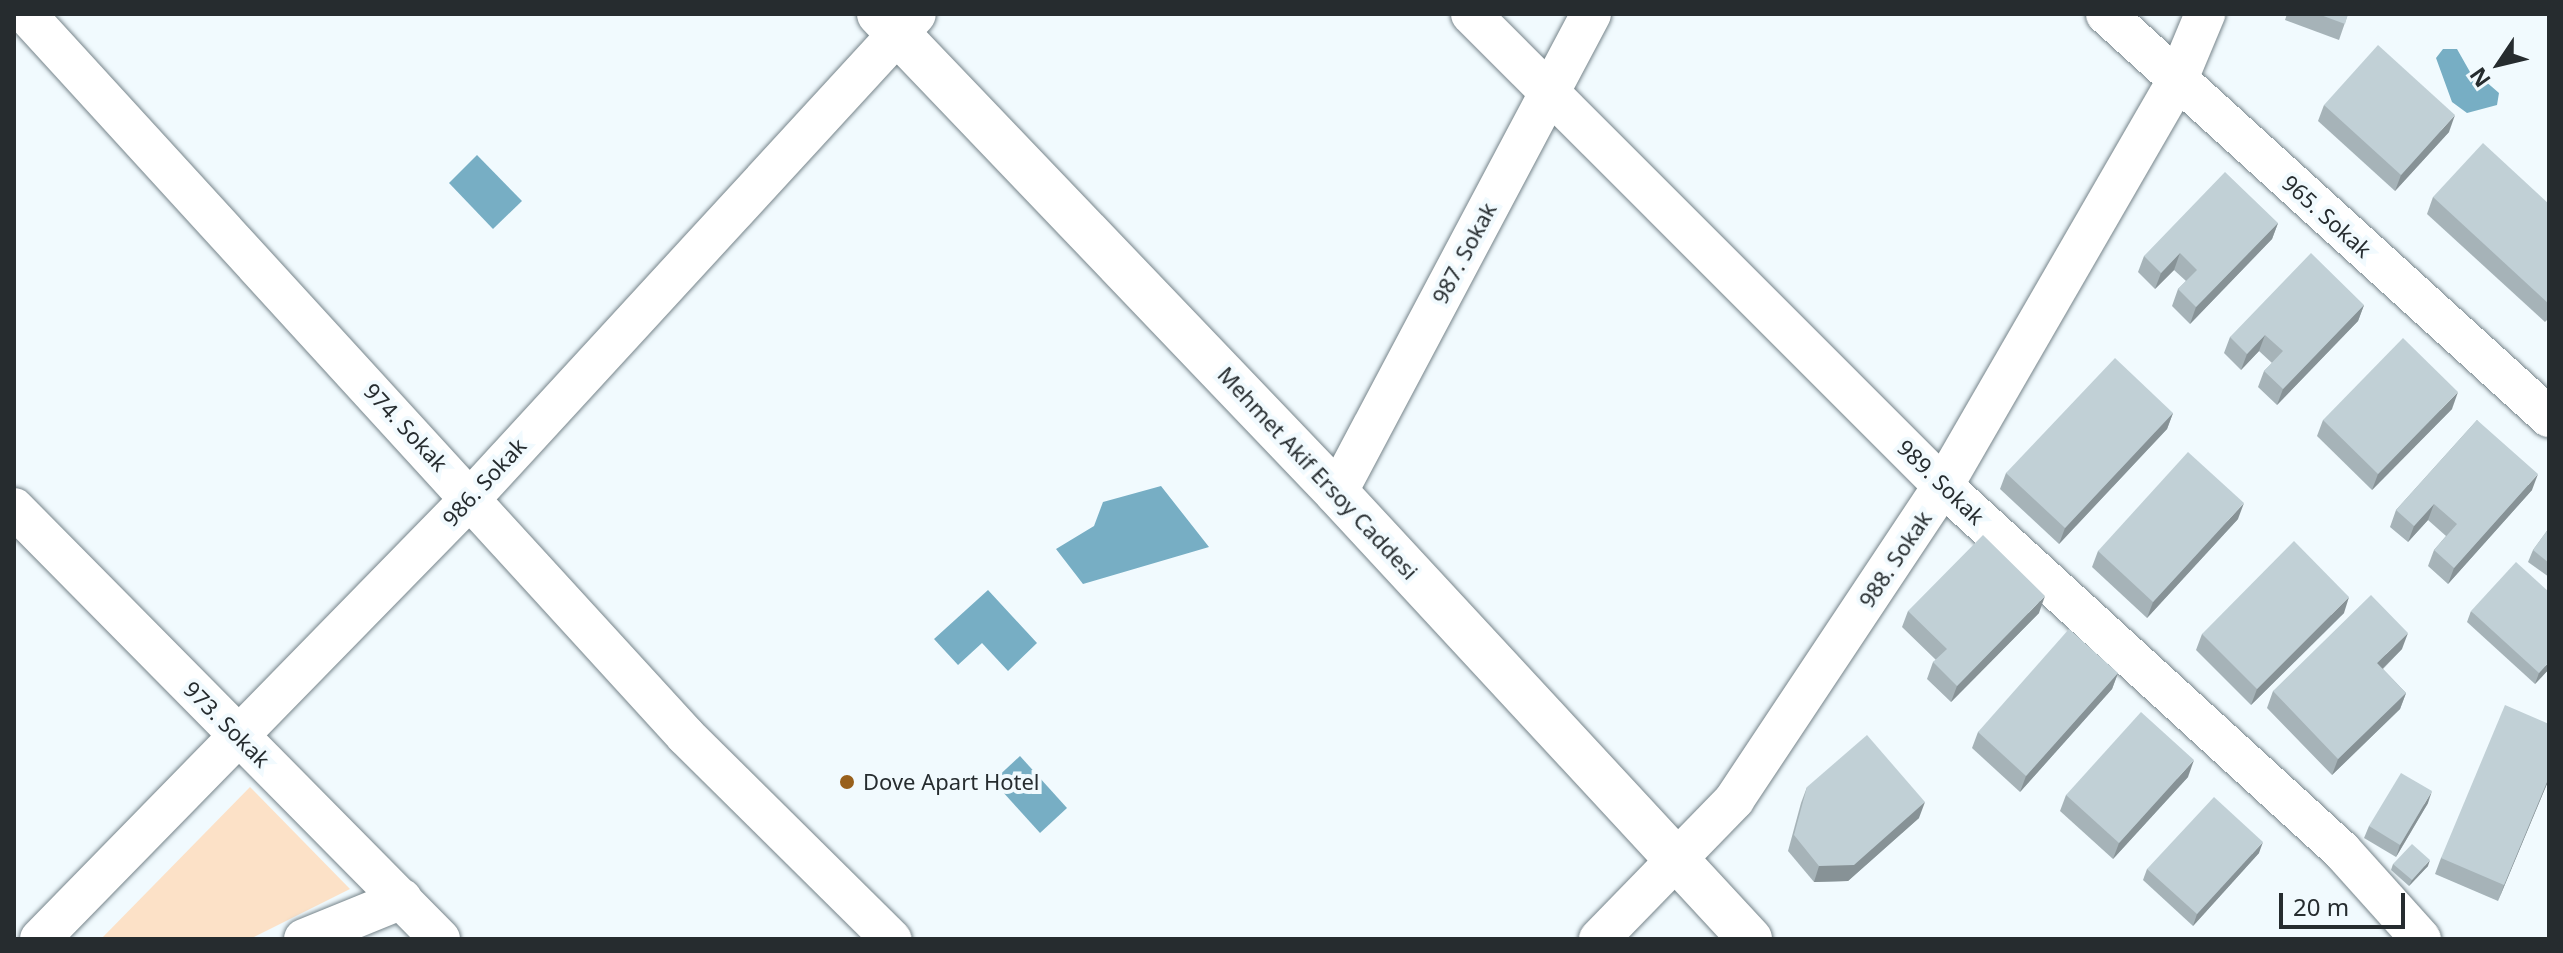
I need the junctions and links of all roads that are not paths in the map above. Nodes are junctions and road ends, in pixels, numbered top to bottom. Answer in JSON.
{"nodes":[{"id":1,"x":1471,"y":14,"type":"edge"},
{"id":2,"x":1591,"y":14,"type":"edge"},
{"id":3,"x":2106,"y":14,"type":"edge"},
{"id":4,"x":2205,"y":14,"type":"edge"},
{"id":5,"x":25,"y":18,"type":"edge"},
{"id":6,"x":898,"y":21,"type":"edge"},
{"id":7,"x":2177,"y":81,"type":"junction"},
{"id":8,"x":1550,"y":91,"type":"junction"},
{"id":9,"x":2549,"y":417,"type":"edge"},
{"id":10,"x":1943,"y":486,"type":"junction"},
{"id":11,"x":1337,"y":493,"type":"junction"},
{"id":12,"x":471,"y":498,"type":"junction"},
{"id":13,"x":15,"y":512,"type":"edge"},
{"id":14,"x":238,"y":735,"type":"junction"},
{"id":15,"x":1681,"y":860,"type":"junction"},
{"id":16,"x":402,"y":899,"type":"junction"},
{"id":17,"x":40,"y":939,"type":"edge"},
{"id":18,"x":304,"y":939,"type":"edge"},
{"id":19,"x":440,"y":939,"type":"edge"},
{"id":20,"x":891,"y":939,"type":"edge"},
{"id":21,"x":1599,"y":939,"type":"edge"},
{"id":22,"x":1750,"y":939,"type":"edge"},
{"id":23,"x":2421,"y":939,"type":"edge"}],
"edges":[{"from":1,"to":8,"type":"street","name":"989. Sokak"},
{"from":2,"to":8,"type":"street","name":"987. Sokak"},
{"from":3,"to":7,"type":"street","name":"965. Sokak"},
{"from":4,"to":7,"type":"street","name":"988. Sokak"},
{"from":5,"to":12,"type":"street","name":"974. Sokak"},
{"from":6,"to":11,"type":"street","name":"Mehmet Akif Ersoy Caddesi"},
{"from":6,"to":12,"type":"street","name":"986. Sokak"},
{"from":7,"to":9,"type":"street","name":"965. Sokak"},
{"from":7,"to":10,"type":"street","name":"988. Sokak"},
{"from":8,"to":10,"type":"street","name":"989. Sokak"},
{"from":8,"to":11,"type":"street","name":"987. Sokak"},
{"from":10,"to":15,"type":"street","name":"988. Sokak"},
{"from":10,"to":23,"type":"street","name":"989. Sokak"},
{"from":11,"to":15,"type":"street","name":"Mehmet Akif Ersoy Caddesi"},
{"from":12,"to":14,"type":"street","name":"986. Sokak"},
{"from":12,"to":20,"type":"street","name":"974. Sokak"},
{"from":13,"to":14,"type":"street","name":"973. Sokak"},
{"from":14,"to":16,"type":"street","name":"973. Sokak"},
{"from":14,"to":17,"type":"street","name":"986. Sokak"},
{"from":15,"to":21,"type":"street","name":"988. Sokak"},
{"from":15,"to":22,"type":"street","name":"Mehmet Akif Ersoy Caddesi"},
{"from":16,"to":18,"type":"street"},
{"from":16,"to":19,"type":"street","name":"973. Sokak"}]}
